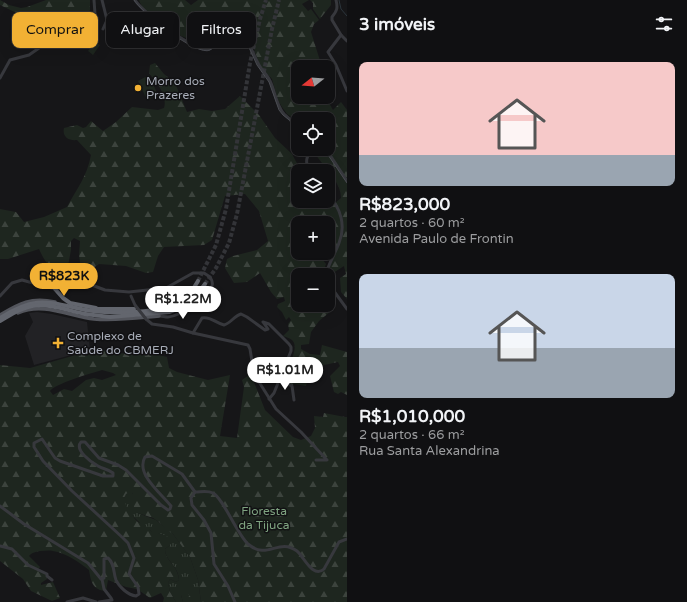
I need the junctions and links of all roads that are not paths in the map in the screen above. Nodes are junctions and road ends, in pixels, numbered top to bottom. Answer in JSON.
{"nodes":[{"id":1,"x":94,"y":0,"type":"edge"},
{"id":2,"x":102,"y":0,"type":"edge"},
{"id":3,"x":135,"y":0,"type":"edge"},
{"id":4,"x":336,"y":0,"type":"edge"},
{"id":5,"x":103,"y":29,"type":"dead end"},
{"id":6,"x":341,"y":36,"type":"junction"},
{"id":7,"x":347,"y":41,"type":"edge"},
{"id":8,"x":0,"y":78,"type":"edge"},
{"id":9,"x":347,"y":92,"type":"edge"},
{"id":10,"x":288,"y":118,"type":"junction"},
{"id":11,"x":291,"y":120,"type":"edge"},
{"id":12,"x":291,"y":121,"type":"edge"},
{"id":13,"x":331,"y":156,"type":"edge"},
{"id":14,"x":347,"y":181,"type":"edge"},
{"id":15,"x":335,"y":203,"type":"edge"},
{"id":16,"x":329,"y":268,"type":"edge"},
{"id":17,"x":198,"y":281,"type":"tunnel mouth"},
{"id":18,"x":205,"y":284,"type":"tunnel mouth"},
{"id":19,"x":55,"y":289,"type":"junction"},
{"id":20,"x":129,"y":292,"type":"junction"},
{"id":21,"x":335,"y":293,"type":"edge"},
{"id":22,"x":0,"y":296,"type":"edge"},
{"id":23,"x":193,"y":298,"type":"junction"},
{"id":24,"x":171,"y":306,"type":"junction"},
{"id":25,"x":79,"y":308,"type":"junction"},
{"id":26,"x":347,"y":309,"type":"edge"},
{"id":27,"x":114,"y":310,"type":"junction"},
{"id":28,"x":86,"y":312,"type":"junction"},
{"id":29,"x":0,"y":316,"type":"edge"},
{"id":30,"x":78,"y":316,"type":"junction"},
{"id":31,"x":158,"y":316,"type":"junction"},
{"id":32,"x":0,"y":322,"type":"edge"},
{"id":33,"x":194,"y":333,"type":"junction"},
{"id":34,"x":279,"y":380,"type":"junction"},
{"id":35,"x":269,"y":398,"type":"junction"},
{"id":36,"x":294,"y":400,"type":"dead end"},
{"id":37,"x":316,"y":460,"type":"dead end"},
{"id":38,"x":195,"y":492,"type":"junction"},
{"id":39,"x":0,"y":506,"type":"edge"},
{"id":40,"x":347,"y":539,"type":"edge"},
{"id":41,"x":0,"y":546,"type":"edge"},
{"id":42,"x":102,"y":579,"type":"junction"},
{"id":43,"x":52,"y":580,"type":"dead end"},
{"id":44,"x":134,"y":596,"type":"junction"},
{"id":45,"x":68,"y":602,"type":"edge"},
{"id":46,"x":97,"y":602,"type":"edge"},
{"id":47,"x":136,"y":602,"type":"edge"},
{"id":48,"x":235,"y":602,"type":"edge"}],
"edges":[{"from":1,"to":8,"type":"street"},
{"from":2,"to":5,"type":"street"},
{"from":3,"to":10,"type":"street"},
{"from":4,"to":6,"type":"street"},
{"from":6,"to":7,"type":"street"},
{"from":6,"to":9,"type":"street"},
{"from":10,"to":11,"type":"street"},
{"from":10,"to":12,"type":"street"},
{"from":13,"to":14,"type":"street"},
{"from":15,"to":16,"type":"street"},
{"from":17,"to":24,"type":"highway"},
{"from":18,"to":23,"type":"highway"},
{"from":19,"to":20,"type":"street"},
{"from":19,"to":22,"type":"street"},
{"from":19,"to":27,"type":"highway"},
{"from":20,"to":31,"type":"street"},
{"from":20,"to":33,"type":"street","bridge":true},
{"from":21,"to":26,"type":"street"},
{"from":23,"to":28,"type":"highway"},
{"from":23,"to":31,"type":"highway"},
{"from":24,"to":27,"type":"highway"},
{"from":24,"to":28,"type":"highway"},
{"from":25,"to":27,"type":"highway"},
{"from":25,"to":29,"type":"main road"},
{"from":25,"to":30,"type":"main road","bridge":true},
{"from":28,"to":29,"type":"highway","bridge":true},
{"from":28,"to":32,"type":"highway","bridge":true},
{"from":30,"to":31,"type":"main road"},
{"from":30,"to":32,"type":"main road"},
{"from":33,"to":34,"type":"street"},
{"from":33,"to":35,"type":"street"},
{"from":34,"to":35,"type":"street"},
{"from":34,"to":36,"type":"street"},
{"from":35,"to":37,"type":"street"},
{"from":38,"to":40,"type":"street"},
{"from":38,"to":44,"type":"street"},
{"from":38,"to":48,"type":"street"},
{"from":39,"to":42,"type":"street"},
{"from":41,"to":43,"type":"street"},
{"from":42,"to":44,"type":"street"},
{"from":42,"to":46,"type":"street"},
{"from":44,"to":47,"type":"street"},
{"from":45,"to":46,"type":"street"}]}
